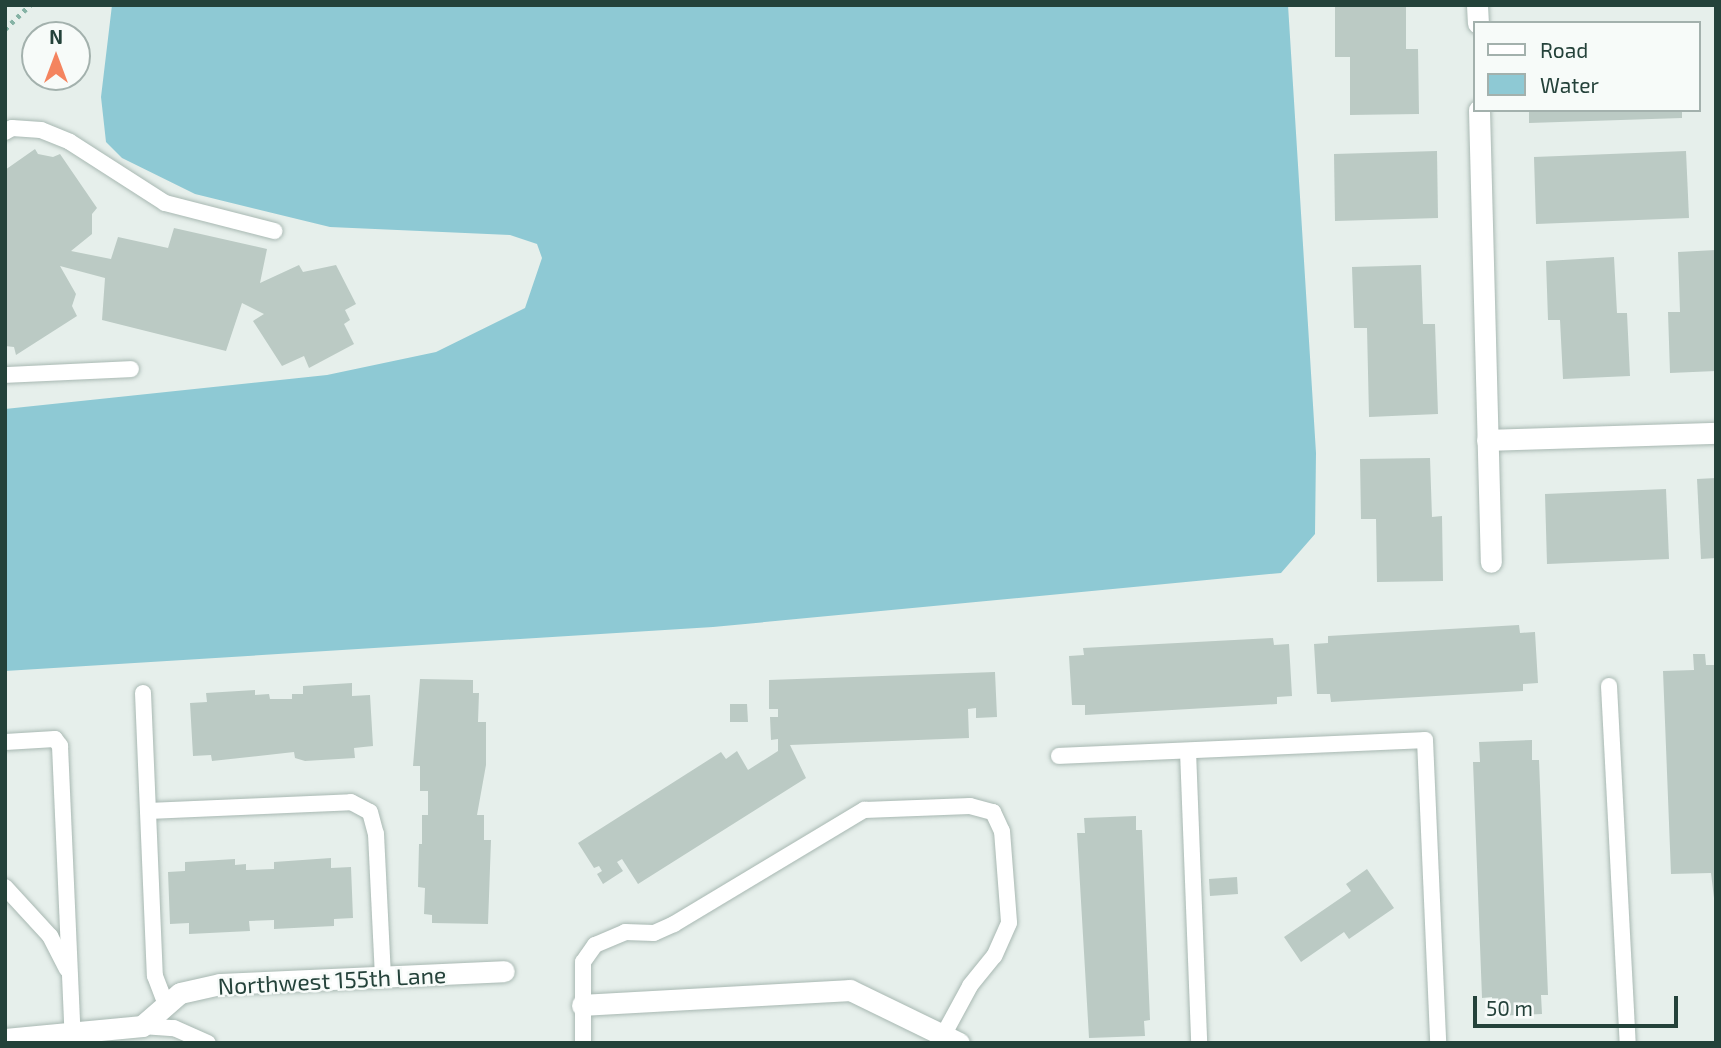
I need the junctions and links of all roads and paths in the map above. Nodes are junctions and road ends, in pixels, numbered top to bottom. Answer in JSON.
{"nodes":[{"id":1,"x":30,"y":5,"type":"edge"},
{"id":2,"x":5,"y":29,"type":"edge"},
{"id":3,"x":1479,"y":112,"type":"edge"},
{"id":4,"x":5,"y":132,"type":"edge"},
{"id":5,"x":274,"y":231,"type":"dead end"},
{"id":6,"x":131,"y":369,"type":"dead end"},
{"id":7,"x":5,"y":375,"type":"edge"},
{"id":8,"x":1716,"y":433,"type":"edge"},
{"id":9,"x":1488,"y":440,"type":"junction"},
{"id":10,"x":1491,"y":562,"type":"dead end"},
{"id":11,"x":1609,"y":686,"type":"dead end"},
{"id":12,"x":143,"y":693,"type":"dead end"},
{"id":13,"x":5,"y":741,"type":"edge"},
{"id":14,"x":1188,"y":751,"type":"junction"},
{"id":15,"x":1059,"y":756,"type":"dead end"},
{"id":16,"x":148,"y":811,"type":"junction"},
{"id":17,"x":5,"y":887,"type":"edge"},
{"id":18,"x":505,"y":971,"type":"dead end"},
{"id":19,"x":70,"y":975,"type":"junction"},
{"id":20,"x":383,"y":976,"type":"junction"},
{"id":21,"x":582,"y":1005,"type":"junction"},
{"id":22,"x":167,"y":1007,"type":"junction"},
{"id":23,"x":142,"y":1026,"type":"junction"},
{"id":24,"x":5,"y":1039,"type":"edge"},
{"id":25,"x":73,"y":1039,"type":"edge"},
{"id":26,"x":947,"y":1040,"type":"edge"},
{"id":27,"x":208,"y":1043,"type":"edge"},
{"id":28,"x":583,"y":1043,"type":"edge"},
{"id":29,"x":1199,"y":1043,"type":"edge"},
{"id":30,"x":1438,"y":1043,"type":"edge"},
{"id":31,"x":1628,"y":1043,"type":"edge"}],
"edges":[{"from":1,"to":2,"type":"path"},
{"from":3,"to":9,"type":"street"},
{"from":4,"to":5,"type":"lane"},
{"from":6,"to":7,"type":"lane"},
{"from":8,"to":9,"type":"street"},
{"from":9,"to":10,"type":"street"},
{"from":11,"to":31,"type":"lane"},
{"from":12,"to":16,"type":"lane"},
{"from":13,"to":19,"type":"lane"},
{"from":14,"to":15,"type":"lane"},
{"from":14,"to":29,"type":"lane"},
{"from":14,"to":30,"type":"lane"},
{"from":16,"to":20,"type":"lane"},
{"from":16,"to":22,"type":"lane"},
{"from":17,"to":19,"type":"lane"},
{"from":18,"to":20,"type":"street","name":"Northwest 155th Lane"},
{"from":19,"to":25,"type":"lane"},
{"from":20,"to":22,"type":"street","name":"Northwest 155th Lane"},
{"from":21,"to":26,"type":"street"},
{"from":21,"to":26,"type":"lane"},
{"from":21,"to":28,"type":"lane"},
{"from":22,"to":23,"type":"street","name":"Northwest 155th Lane"},
{"from":23,"to":25,"type":"street","name":"Northwest 155th Lane"},
{"from":23,"to":27,"type":"lane"},
{"from":24,"to":25,"type":"street","name":"Northwest 155th Lane"}]}
